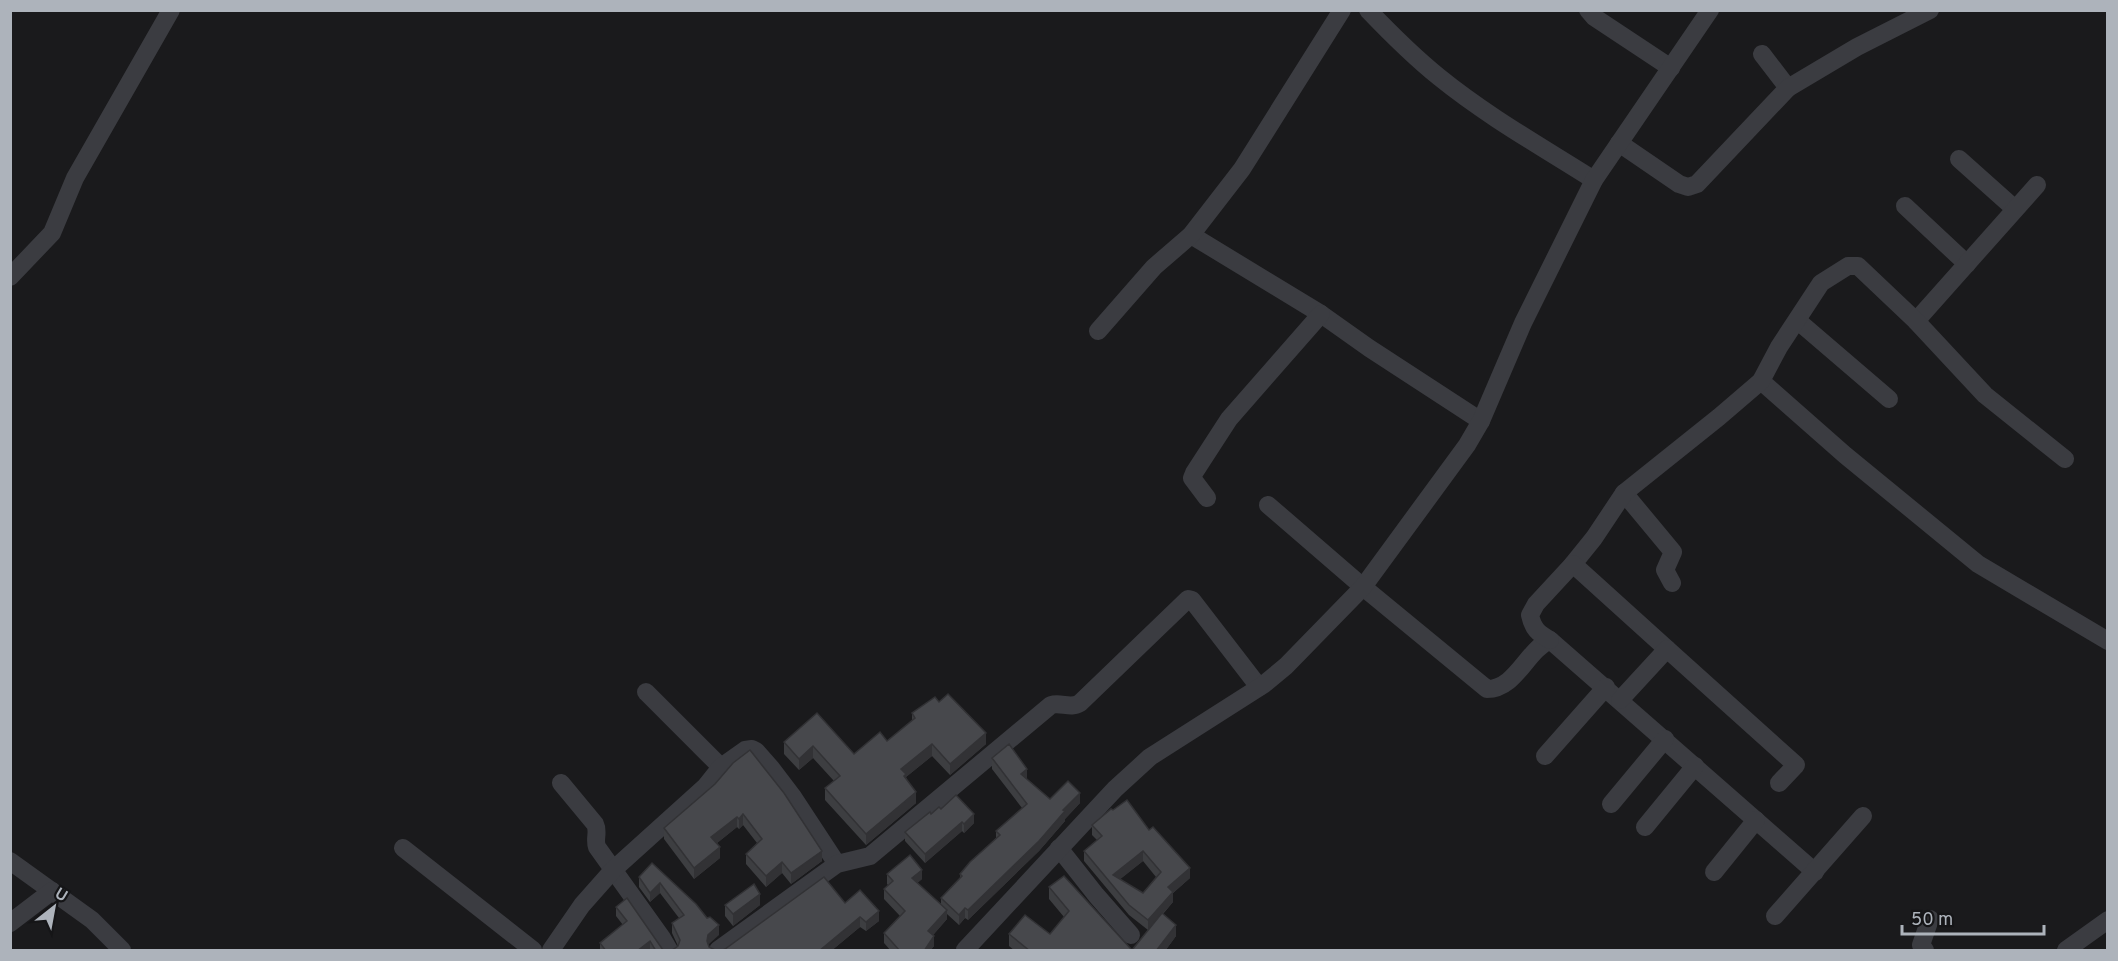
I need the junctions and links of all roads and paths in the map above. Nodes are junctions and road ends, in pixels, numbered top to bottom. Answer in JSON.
{"nodes":[{"id":1,"x":171,"y":10,"type":"edge"},
{"id":2,"x":1342,"y":10,"type":"edge"},
{"id":3,"x":1368,"y":10,"type":"edge"},
{"id":4,"x":1588,"y":10,"type":"edge"},
{"id":5,"x":1710,"y":10,"type":"edge"},
{"id":6,"x":1930,"y":10,"type":"edge"},
{"id":7,"x":1762,"y":54,"type":"dead end"},
{"id":8,"x":1671,"y":68,"type":"junction"},
{"id":9,"x":1788,"y":88,"type":"junction"},
{"id":10,"x":1619,"y":143,"type":"junction"},
{"id":11,"x":1959,"y":159,"type":"dead end"},
{"id":12,"x":1594,"y":180,"type":"junction"},
{"id":13,"x":2037,"y":185,"type":"dead end"},
{"id":14,"x":1905,"y":206,"type":"dead end"},
{"id":15,"x":2015,"y":209,"type":"junction"},
{"id":16,"x":1191,"y":235,"type":"junction"},
{"id":17,"x":1966,"y":264,"type":"junction"},
{"id":18,"x":10,"y":277,"type":"edge"},
{"id":19,"x":1321,"y":314,"type":"junction"},
{"id":20,"x":1797,"y":321,"type":"junction"},
{"id":21,"x":1916,"y":321,"type":"junction"},
{"id":22,"x":1098,"y":331,"type":"dead end"},
{"id":23,"x":1761,"y":381,"type":"junction"},
{"id":24,"x":1889,"y":399,"type":"dead end"},
{"id":25,"x":1481,"y":421,"type":"junction"},
{"id":26,"x":2065,"y":459,"type":"dead end"},
{"id":27,"x":1624,"y":493,"type":"junction"},
{"id":28,"x":1207,"y":498,"type":"dead end"},
{"id":29,"x":1268,"y":505,"type":"dead end"},
{"id":30,"x":1573,"y":564,"type":"junction"},
{"id":31,"x":1672,"y":583,"type":"dead end"},
{"id":32,"x":1363,"y":587,"type":"junction"},
{"id":33,"x":1550,"y":640,"type":"junction"},
{"id":34,"x":2108,"y":641,"type":"edge"},
{"id":35,"x":1667,"y":649,"type":"junction"},
{"id":36,"x":1259,"y":687,"type":"junction"},
{"id":37,"x":1606,"y":687,"type":"junction"},
{"id":38,"x":646,"y":692,"type":"dead end"},
{"id":39,"x":1620,"y":700,"type":"junction"},
{"id":40,"x":1665,"y":739,"type":"junction"},
{"id":41,"x":1545,"y":756,"type":"dead end"},
{"id":42,"x":1695,"y":766,"type":"junction"},
{"id":43,"x":721,"y":767,"type":"junction"},
{"id":44,"x":561,"y":783,"type":"dead end"},
{"id":45,"x":1779,"y":783,"type":"dead end"},
{"id":46,"x":1611,"y":804,"type":"dead end"},
{"id":47,"x":1863,"y":816,"type":"dead end"},
{"id":48,"x":1756,"y":820,"type":"junction"},
{"id":49,"x":1645,"y":827,"type":"dead end"},
{"id":50,"x":403,"y":848,"type":"dead end"},
{"id":51,"x":1059,"y":848,"type":"junction"},
{"id":52,"x":10,"y":861,"type":"edge"},
{"id":53,"x":837,"y":864,"type":"junction"},
{"id":54,"x":613,"y":870,"type":"junction"},
{"id":55,"x":1714,"y":872,"type":"dead end"},
{"id":56,"x":1815,"y":872,"type":"junction"},
{"id":57,"x":52,"y":891,"type":"junction"},
{"id":58,"x":1774,"y":916,"type":"dead end"},
{"id":59,"x":1930,"y":919,"type":"dead end"},
{"id":60,"x":2108,"y":920,"type":"edge"},
{"id":61,"x":10,"y":923,"type":"edge"},
{"id":62,"x":1131,"y":935,"type":"dead end"},
{"id":63,"x":973,"y":948,"type":"edge"},
{"id":64,"x":122,"y":951,"type":"edge"},
{"id":65,"x":533,"y":951,"type":"edge"},
{"id":66,"x":550,"y":951,"type":"edge"},
{"id":67,"x":669,"y":951,"type":"edge"},
{"id":68,"x":718,"y":951,"type":"edge"},
{"id":69,"x":1924,"y":951,"type":"edge"},
{"id":70,"x":2066,"y":951,"type":"edge"}],
"edges":[{"from":1,"to":18,"type":"street"},
{"from":2,"to":16,"type":"street"},
{"from":3,"to":12,"type":"street"},
{"from":4,"to":8,"type":"street"},
{"from":5,"to":8,"type":"street"},
{"from":6,"to":9,"type":"street"},
{"from":7,"to":9,"type":"street"},
{"from":8,"to":10,"type":"street"},
{"from":9,"to":10,"type":"street"},
{"from":10,"to":12,"type":"street"},
{"from":11,"to":15,"type":"street"},
{"from":12,"to":25,"type":"street"},
{"from":13,"to":15,"type":"street"},
{"from":14,"to":17,"type":"street"},
{"from":15,"to":17,"type":"street"},
{"from":16,"to":19,"type":"street"},
{"from":16,"to":22,"type":"street"},
{"from":17,"to":21,"type":"street"},
{"from":19,"to":25,"type":"street"},
{"from":19,"to":28,"type":"street"},
{"from":20,"to":21,"type":"street"},
{"from":20,"to":23,"type":"street"},
{"from":20,"to":24,"type":"street"},
{"from":21,"to":26,"type":"street"},
{"from":23,"to":27,"type":"street"},
{"from":23,"to":34,"type":"street"},
{"from":25,"to":32,"type":"street"},
{"from":27,"to":30,"type":"street"},
{"from":27,"to":31,"type":"street"},
{"from":29,"to":32,"type":"street"},
{"from":30,"to":33,"type":"street"},
{"from":30,"to":35,"type":"street"},
{"from":32,"to":33,"type":"street"},
{"from":32,"to":36,"type":"street"},
{"from":33,"to":37,"type":"street"},
{"from":35,"to":39,"type":"street"},
{"from":35,"to":45,"type":"street"},
{"from":36,"to":51,"type":"street"},
{"from":36,"to":53,"type":"street"},
{"from":37,"to":39,"type":"street"},
{"from":37,"to":41,"type":"street"},
{"from":38,"to":43,"type":"street"},
{"from":39,"to":40,"type":"street"},
{"from":40,"to":42,"type":"street"},
{"from":40,"to":46,"type":"street"},
{"from":42,"to":48,"type":"street"},
{"from":42,"to":49,"type":"street"},
{"from":43,"to":53,"type":"street"},
{"from":43,"to":54,"type":"street"},
{"from":44,"to":54,"type":"street"},
{"from":47,"to":56,"type":"street"},
{"from":48,"to":55,"type":"street"},
{"from":48,"to":56,"type":"street"},
{"from":50,"to":65,"type":"street"},
{"from":51,"to":62,"type":"street"},
{"from":51,"to":63,"type":"street"},
{"from":52,"to":57,"type":"street"},
{"from":53,"to":68,"type":"street"},
{"from":54,"to":66,"type":"street"},
{"from":54,"to":67,"type":"street"},
{"from":56,"to":58,"type":"street"},
{"from":57,"to":61,"type":"street"},
{"from":57,"to":64,"type":"street"},
{"from":59,"to":69,"type":"street"},
{"from":60,"to":70,"type":"street"}]}
